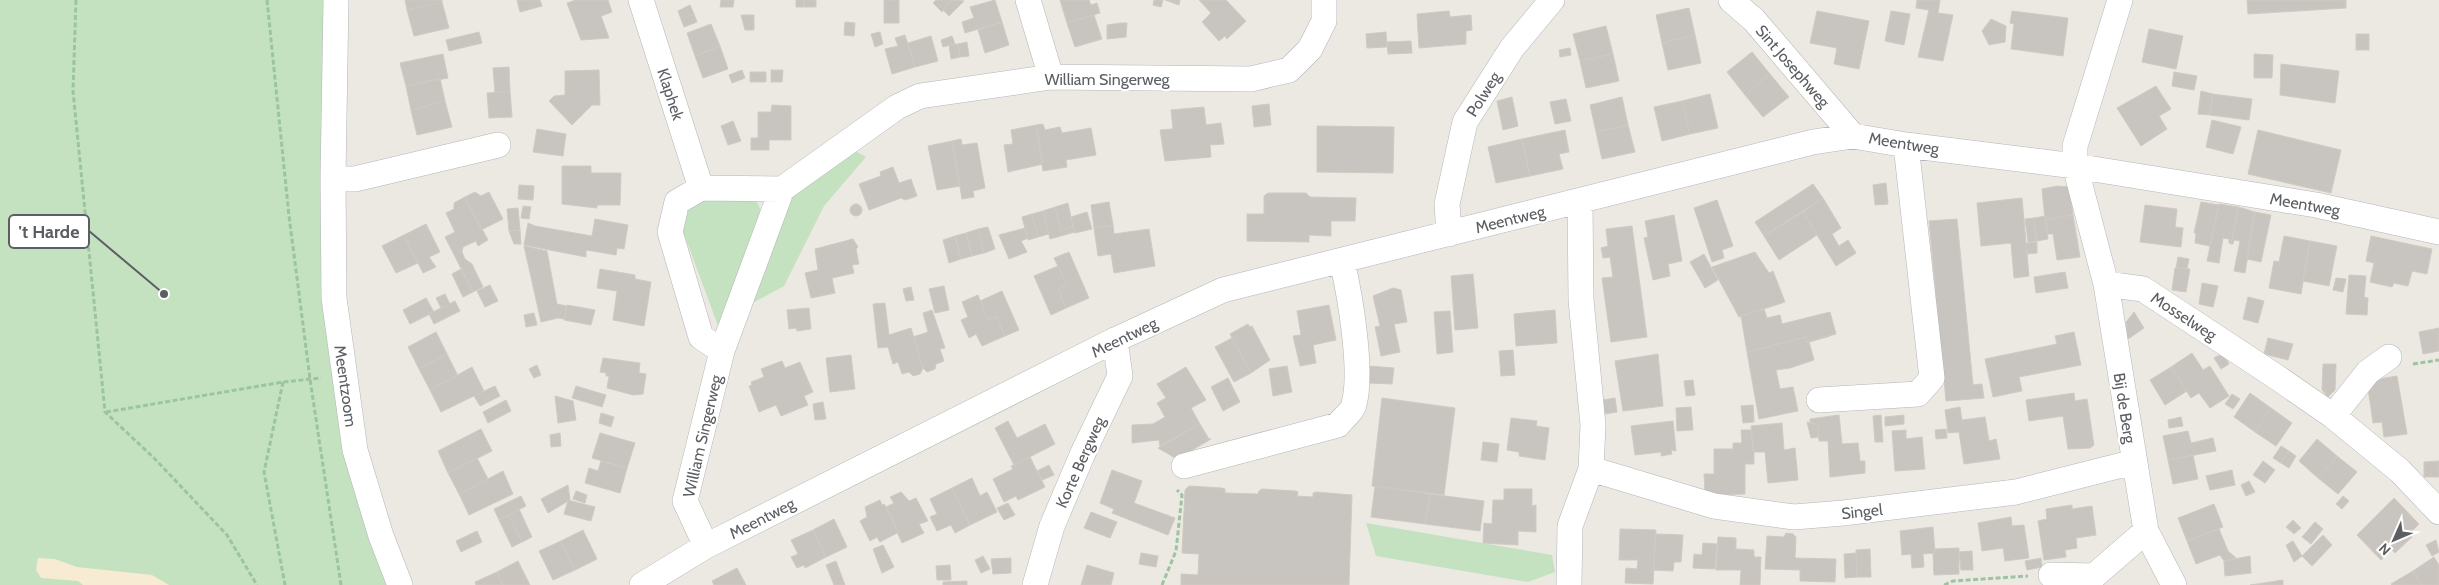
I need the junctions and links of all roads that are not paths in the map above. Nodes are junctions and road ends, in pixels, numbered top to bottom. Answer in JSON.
{"nodes":[{"id":1,"x":336,"y":0,"type":"edge"},
{"id":2,"x":640,"y":0,"type":"edge"},
{"id":3,"x":1028,"y":0,"type":"edge"},
{"id":4,"x":1324,"y":0,"type":"edge"},
{"id":5,"x":1552,"y":0,"type":"edge"},
{"id":6,"x":1731,"y":0,"type":"edge"},
{"id":7,"x":2120,"y":0,"type":"edge"},
{"id":8,"x":1051,"y":77,"type":"junction"},
{"id":9,"x":1853,"y":136,"type":"junction"},
{"id":10,"x":498,"y":145,"type":"dead end"},
{"id":11,"x":1906,"y":145,"type":"junction"},
{"id":12,"x":2075,"y":166,"type":"junction"},
{"id":13,"x":333,"y":179,"type":"junction"},
{"id":14,"x":701,"y":188,"type":"junction"},
{"id":15,"x":782,"y":189,"type":"junction"},
{"id":16,"x":1580,"y":202,"type":"junction"},
{"id":17,"x":2439,"y":232,"type":"edge"},
{"id":18,"x":1449,"y":234,"type":"junction"},
{"id":19,"x":1342,"y":261,"type":"junction"},
{"id":20,"x":2106,"y":284,"type":"junction"},
{"id":21,"x":1115,"y":340,"type":"junction"},
{"id":22,"x":722,"y":352,"type":"junction"},
{"id":23,"x":2388,"y":357,"type":"dead end"},
{"id":24,"x":1819,"y":400,"type":"dead end"},
{"id":25,"x":2333,"y":416,"type":"junction"},
{"id":26,"x":2134,"y":462,"type":"junction"},
{"id":27,"x":1184,"y":466,"type":"road end"},
{"id":28,"x":1591,"y":468,"type":"junction"},
{"id":29,"x":2439,"y":512,"type":"edge"},
{"id":30,"x":2146,"y":532,"type":"junction"},
{"id":31,"x":706,"y":546,"type":"junction"},
{"id":32,"x":2051,"y":575,"type":"road end"},
{"id":33,"x":400,"y":585,"type":"edge"},
{"id":34,"x":642,"y":585,"type":"edge"},
{"id":35,"x":1035,"y":585,"type":"edge"},
{"id":36,"x":1568,"y":585,"type":"edge"},
{"id":37,"x":2174,"y":585,"type":"edge"}],
"edges":[{"from":1,"to":13,"type":"street","name":"Meentzoom"},
{"from":2,"to":14,"type":"street","name":"Klaphek"},
{"from":3,"to":8,"type":"street"},
{"from":4,"to":8,"type":"street","name":"William Singerweg"},
{"from":5,"to":18,"type":"street","name":"Polweg"},
{"from":6,"to":9,"type":"street","name":"Sint Josephweg"},
{"from":7,"to":12,"type":"street"},
{"from":8,"to":15,"type":"street","name":"William Singerweg"},
{"from":9,"to":11,"type":"street","name":"Meentweg"},
{"from":9,"to":16,"type":"street","name":"Meentweg"},
{"from":10,"to":13,"type":"street"},
{"from":11,"to":12,"type":"street","name":"Meentweg"},
{"from":11,"to":24,"type":"street"},
{"from":12,"to":17,"type":"street","name":"Meentweg"},
{"from":12,"to":20,"type":"street"},
{"from":13,"to":33,"type":"street","name":"Meentzoom"},
{"from":14,"to":15,"type":"street"},
{"from":14,"to":22,"type":"street","name":"William Singerweg"},
{"from":15,"to":22,"type":"street","name":"William Singerweg"},
{"from":16,"to":18,"type":"street","name":"Meentweg"},
{"from":16,"to":28,"type":"street"},
{"from":18,"to":19,"type":"street","name":"Meentweg"},
{"from":19,"to":21,"type":"street","name":"Meentweg"},
{"from":19,"to":27,"type":"street"},
{"from":20,"to":25,"type":"street","name":"Mosselweg"},
{"from":20,"to":26,"type":"street","name":"Bij de Berg"},
{"from":21,"to":31,"type":"street","name":"Meentweg"},
{"from":21,"to":35,"type":"street","name":"Korte Bergweg"},
{"from":22,"to":31,"type":"street","name":"William Singerweg"},
{"from":23,"to":25,"type":"street"},
{"from":25,"to":29,"type":"street","name":"Mosselweg"},
{"from":26,"to":28,"type":"street","name":"Singel"},
{"from":26,"to":30,"type":"street","name":"Bij de Berg"},
{"from":28,"to":36,"type":"street"},
{"from":30,"to":32,"type":"street"},
{"from":30,"to":37,"type":"street","name":"Bij de Berg"},
{"from":31,"to":34,"type":"street","name":"Meentweg"}]}
